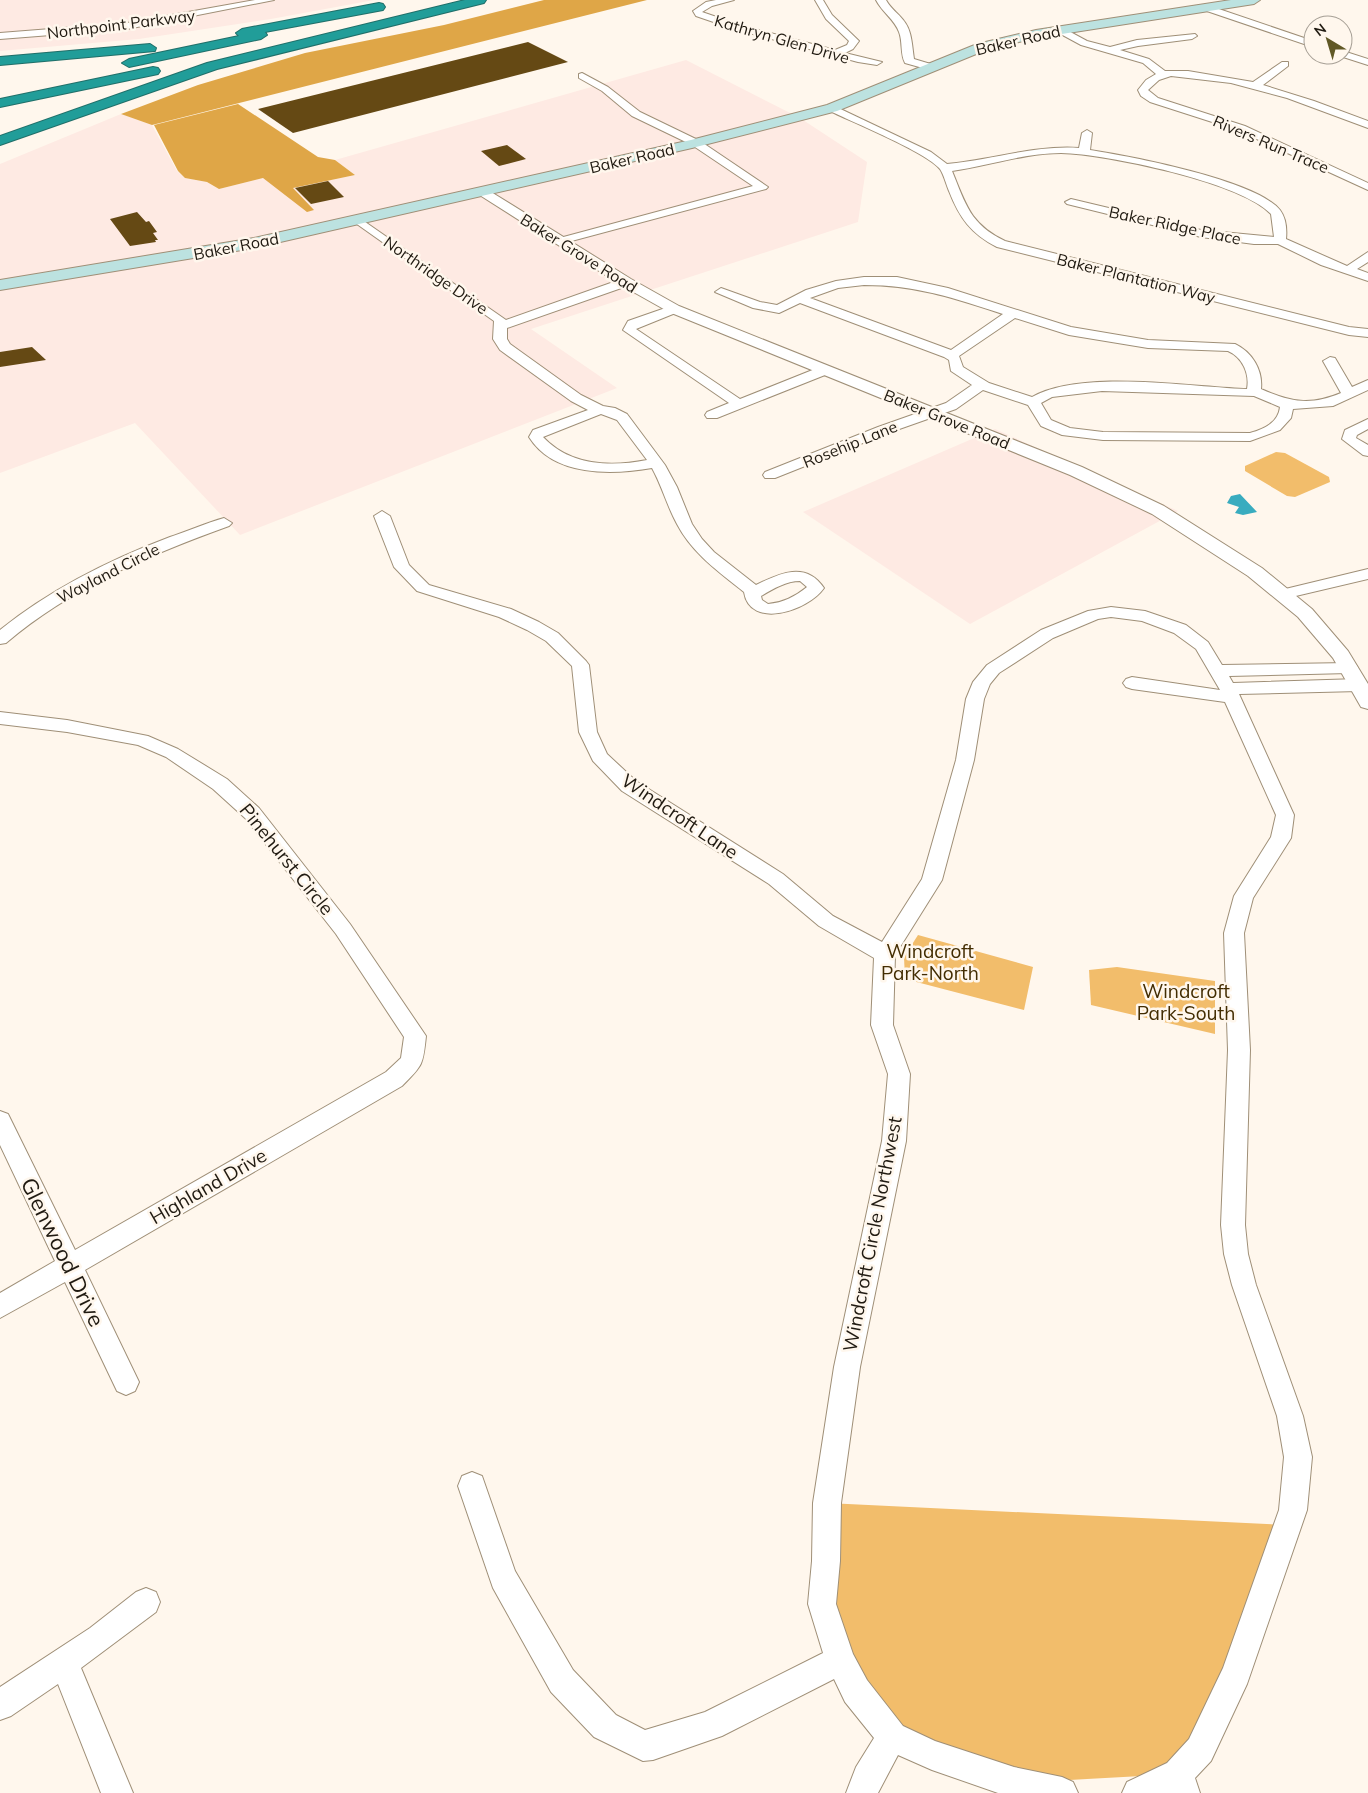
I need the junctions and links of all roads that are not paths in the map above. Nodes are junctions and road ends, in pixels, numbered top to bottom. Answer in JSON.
{"nodes":[{"id":1,"x":270,"y":0,"type":"edge"},
{"id":2,"x":480,"y":0,"type":"edge"},
{"id":3,"x":730,"y":0,"type":"edge"},
{"id":4,"x":819,"y":0,"type":"edge"},
{"id":5,"x":881,"y":0,"type":"edge"},
{"id":6,"x":1254,"y":0,"type":"edge"},
{"id":7,"x":1204,"y":8,"type":"junction"},
{"id":8,"x":1060,"y":30,"type":"junction"},
{"id":9,"x":0,"y":36,"type":"edge"},
{"id":10,"x":1192,"y":36,"type":"dead end"},
{"id":11,"x":1303,"y":41,"type":"edge"},
{"id":12,"x":1111,"y":50,"type":"junction"},
{"id":13,"x":836,"y":53,"type":"junction"},
{"id":14,"x":1353,"y":57,"type":"edge"},
{"id":15,"x":0,"y":62,"type":"edge"},
{"id":16,"x":877,"y":62,"type":"dead end"},
{"id":17,"x":1368,"y":62,"type":"edge"},
{"id":18,"x":1285,"y":64,"type":"dead end"},
{"id":19,"x":930,"y":67,"type":"junction"},
{"id":20,"x":1163,"y":74,"type":"junction"},
{"id":21,"x":582,"y":76,"type":"dead end"},
{"id":22,"x":18,"y":86,"type":"dead end"},
{"id":23,"x":1256,"y":86,"type":"junction"},
{"id":24,"x":0,"y":103,"type":"edge"},
{"id":25,"x":832,"y":108,"type":"junction"},
{"id":26,"x":1361,"y":112,"type":"dead end"},
{"id":27,"x":1347,"y":117,"type":"junction"},
{"id":28,"x":1368,"y":125,"type":"edge"},
{"id":29,"x":1088,"y":133,"type":"dead end"},
{"id":30,"x":0,"y":141,"type":"edge"},
{"id":31,"x":696,"y":143,"type":"junction"},
{"id":32,"x":1084,"y":152,"type":"junction"},
{"id":33,"x":945,"y":168,"type":"junction"},
{"id":34,"x":1368,"y":187,"type":"edge"},
{"id":35,"x":483,"y":192,"type":"junction"},
{"id":36,"x":1071,"y":202,"type":"dead end"},
{"id":37,"x":358,"y":220,"type":"junction"},
{"id":38,"x":560,"y":241,"type":"junction"},
{"id":39,"x":1280,"y":241,"type":"junction"},
{"id":40,"x":1368,"y":256,"type":"edge"},
{"id":41,"x":1350,"y":269,"type":"junction"},
{"id":42,"x":1368,"y":277,"type":"edge"},
{"id":43,"x":626,"y":282,"type":"junction"},
{"id":44,"x":0,"y":285,"type":"edge"},
{"id":45,"x":721,"y":292,"type":"dead end"},
{"id":46,"x":799,"y":298,"type":"junction"},
{"id":47,"x":674,"y":309,"type":"junction"},
{"id":48,"x":1013,"y":313,"type":"junction"},
{"id":49,"x":501,"y":326,"type":"junction"},
{"id":50,"x":1368,"y":333,"type":"edge"},
{"id":51,"x":952,"y":355,"type":"junction"},
{"id":52,"x":1330,"y":361,"type":"dead end"},
{"id":53,"x":825,"y":370,"type":"junction"},
{"id":54,"x":978,"y":382,"type":"junction"},
{"id":55,"x":1368,"y":384,"type":"edge"},
{"id":56,"x":1254,"y":391,"type":"junction"},
{"id":57,"x":1350,"y":394,"type":"junction"},
{"id":58,"x":1033,"y":402,"type":"junction"},
{"id":59,"x":739,"y":404,"type":"junction"},
{"id":60,"x":1287,"y":405,"type":"junction"},
{"id":61,"x":600,"y":410,"type":"junction"},
{"id":62,"x":929,"y":412,"type":"junction"},
{"id":63,"x":712,"y":415,"type":"dead end"},
{"id":64,"x":1368,"y":423,"type":"edge"},
{"id":65,"x":1368,"y":452,"type":"edge"},
{"id":66,"x":656,"y":463,"type":"junction"},
{"id":67,"x":770,"y":475,"type":"dead end"},
{"id":68,"x":382,"y":516,"type":"dead end"},
{"id":69,"x":224,"y":523,"type":"dead end"},
{"id":70,"x":1368,"y":581,"type":"edge"},
{"id":71,"x":752,"y":594,"type":"dead end"},
{"id":72,"x":1289,"y":599,"type":"junction"},
{"id":73,"x":0,"y":639,"type":"edge"},
{"id":74,"x":1132,"y":683,"type":"dead end"},
{"id":75,"x":1358,"y":685,"type":"edge"},
{"id":76,"x":1226,"y":686,"type":"junction"},
{"id":77,"x":0,"y":718,"type":"edge"},
{"id":78,"x":884,"y":954,"type":"junction"},
{"id":79,"x":412,"y":1062,"type":"joint"},
{"id":80,"x":0,"y":1121,"type":"edge"},
{"id":81,"x":70,"y":1266,"type":"junction"},
{"id":82,"x":0,"y":1306,"type":"edge"},
{"id":83,"x":126,"y":1382,"type":"dead end"},
{"id":84,"x":472,"y":1486,"type":"dead end"},
{"id":85,"x":146,"y":1602,"type":"dead end"},
{"id":86,"x":840,"y":1660,"type":"junction"},
{"id":87,"x":64,"y":1662,"type":"junction"},
{"id":88,"x":0,"y":1705,"type":"edge"},
{"id":89,"x":892,"y":1737,"type":"junction"},
{"id":90,"x":1181,"y":1783,"type":"edge"},
{"id":91,"x":1015,"y":1788,"type":"edge"},
{"id":92,"x":117,"y":1793,"type":"edge"},
{"id":93,"x":862,"y":1793,"type":"edge"},
{"id":94,"x":1062,"y":1793,"type":"edge"},
{"id":95,"x":1138,"y":1793,"type":"edge"}],
"edges":[{"from":1,"to":9,"type":"street","name":"Northpoint Parkway"},
{"from":2,"to":24,"type":"highway"},
{"from":2,"to":30,"type":"highway"},
{"from":3,"to":13,"type":"street","name":"Kathryn Glen Drive"},
{"from":4,"to":13,"type":"street"},
{"from":5,"to":19,"type":"street"},
{"from":6,"to":7,"type":"main road","name":"Baker Road"},
{"from":7,"to":8,"type":"main road","name":"Baker Road"},
{"from":7,"to":11,"type":"street"},
{"from":8,"to":12,"type":"street"},
{"from":8,"to":19,"type":"main road","name":"Baker Road"},
{"from":10,"to":12,"type":"street"},
{"from":12,"to":20,"type":"street"},
{"from":13,"to":16,"type":"street","name":"Kathryn Glen Drive"},
{"from":14,"to":17,"type":"street"},
{"from":15,"to":22,"type":"highway"},
{"from":18,"to":23,"type":"street"},
{"from":19,"to":25,"type":"main road","name":"Baker Road"},
{"from":20,"to":23,"type":"street"},
{"from":20,"to":34,"type":"street","name":"Rivers Run Trace"},
{"from":21,"to":31,"type":"street"},
{"from":23,"to":27,"type":"street"},
{"from":25,"to":31,"type":"main road","name":"Baker Road"},
{"from":25,"to":33,"type":"street"},
{"from":26,"to":27,"type":"street"},
{"from":27,"to":28,"type":"street"},
{"from":29,"to":32,"type":"street"},
{"from":31,"to":35,"type":"main road","name":"Baker Road"},
{"from":31,"to":38,"type":"street"},
{"from":32,"to":33,"type":"street"},
{"from":32,"to":39,"type":"street"},
{"from":33,"to":50,"type":"street","name":"Baker Plantation Way"},
{"from":35,"to":37,"type":"main road","name":"Baker Road"},
{"from":35,"to":38,"type":"street","name":"Baker Grove Road"},
{"from":36,"to":39,"type":"street","name":"Baker Ridge Place"},
{"from":37,"to":44,"type":"main road","name":"Baker Road"},
{"from":37,"to":49,"type":"street","name":"Northridge Drive"},
{"from":38,"to":43,"type":"street","name":"Baker Grove Road"},
{"from":39,"to":41,"type":"street"},
{"from":40,"to":41,"type":"street"},
{"from":41,"to":42,"type":"street"},
{"from":43,"to":47,"type":"street","name":"Baker Grove Road"},
{"from":43,"to":49,"type":"street","name":"Northridge Drive"},
{"from":45,"to":46,"type":"street"},
{"from":46,"to":48,"type":"street"},
{"from":46,"to":51,"type":"street"},
{"from":47,"to":53,"type":"street","name":"Baker Grove Road"},
{"from":47,"to":59,"type":"street"},
{"from":48,"to":51,"type":"street"},
{"from":48,"to":56,"type":"street"},
{"from":49,"to":61,"type":"street"},
{"from":51,"to":54,"type":"street"},
{"from":52,"to":57,"type":"street"},
{"from":53,"to":59,"type":"street"},
{"from":53,"to":62,"type":"street","name":"Baker Grove Road"},
{"from":54,"to":58,"type":"street"},
{"from":54,"to":62,"type":"street","name":"Rosehip Lane"},
{"from":55,"to":57,"type":"street"},
{"from":56,"to":58,"type":"street"},
{"from":56,"to":60,"type":"street"},
{"from":57,"to":60,"type":"street"},
{"from":58,"to":60,"type":"street"},
{"from":59,"to":63,"type":"street"},
{"from":61,"to":66,"type":"street"},
{"from":61,"to":66,"type":"street"},
{"from":62,"to":67,"type":"street","name":"Rosehip Lane"},
{"from":62,"to":72,"type":"street","name":"Baker Grove Road"},
{"from":64,"to":65,"type":"street"},
{"from":66,"to":71,"type":"street"},
{"from":68,"to":78,"type":"street","name":"Windcroft Lane"},
{"from":69,"to":73,"type":"street","name":"Wayland Circle"},
{"from":70,"to":72,"type":"street"},
{"from":72,"to":75,"type":"street","name":"Baker Grove Road"},
{"from":74,"to":76,"type":"street"},
{"from":75,"to":76,"type":"street"},
{"from":76,"to":78,"type":"street"},
{"from":76,"to":90,"type":"street"},
{"from":77,"to":79,"type":"street","name":"Pinehurst Circle"},
{"from":78,"to":86,"type":"street","name":"Windcroft Circle Northwest"},
{"from":79,"to":81,"type":"street","name":"Highland Drive"},
{"from":80,"to":81,"type":"street","name":"Glenwood Drive"},
{"from":81,"to":82,"type":"street","name":"Highland Drive"},
{"from":81,"to":83,"type":"street","name":"Glenwood Drive"},
{"from":84,"to":86,"type":"street"},
{"from":85,"to":87,"type":"street"},
{"from":86,"to":89,"type":"street","name":"Windcroft Circle Northwest"},
{"from":87,"to":88,"type":"street"},
{"from":87,"to":92,"type":"street"},
{"from":89,"to":91,"type":"street","name":"Windcroft Circle Northwest"},
{"from":89,"to":93,"type":"street"},
{"from":90,"to":95,"type":"street"},
{"from":91,"to":94,"type":"street","name":"Windcroft Circle Northwest"}]}
